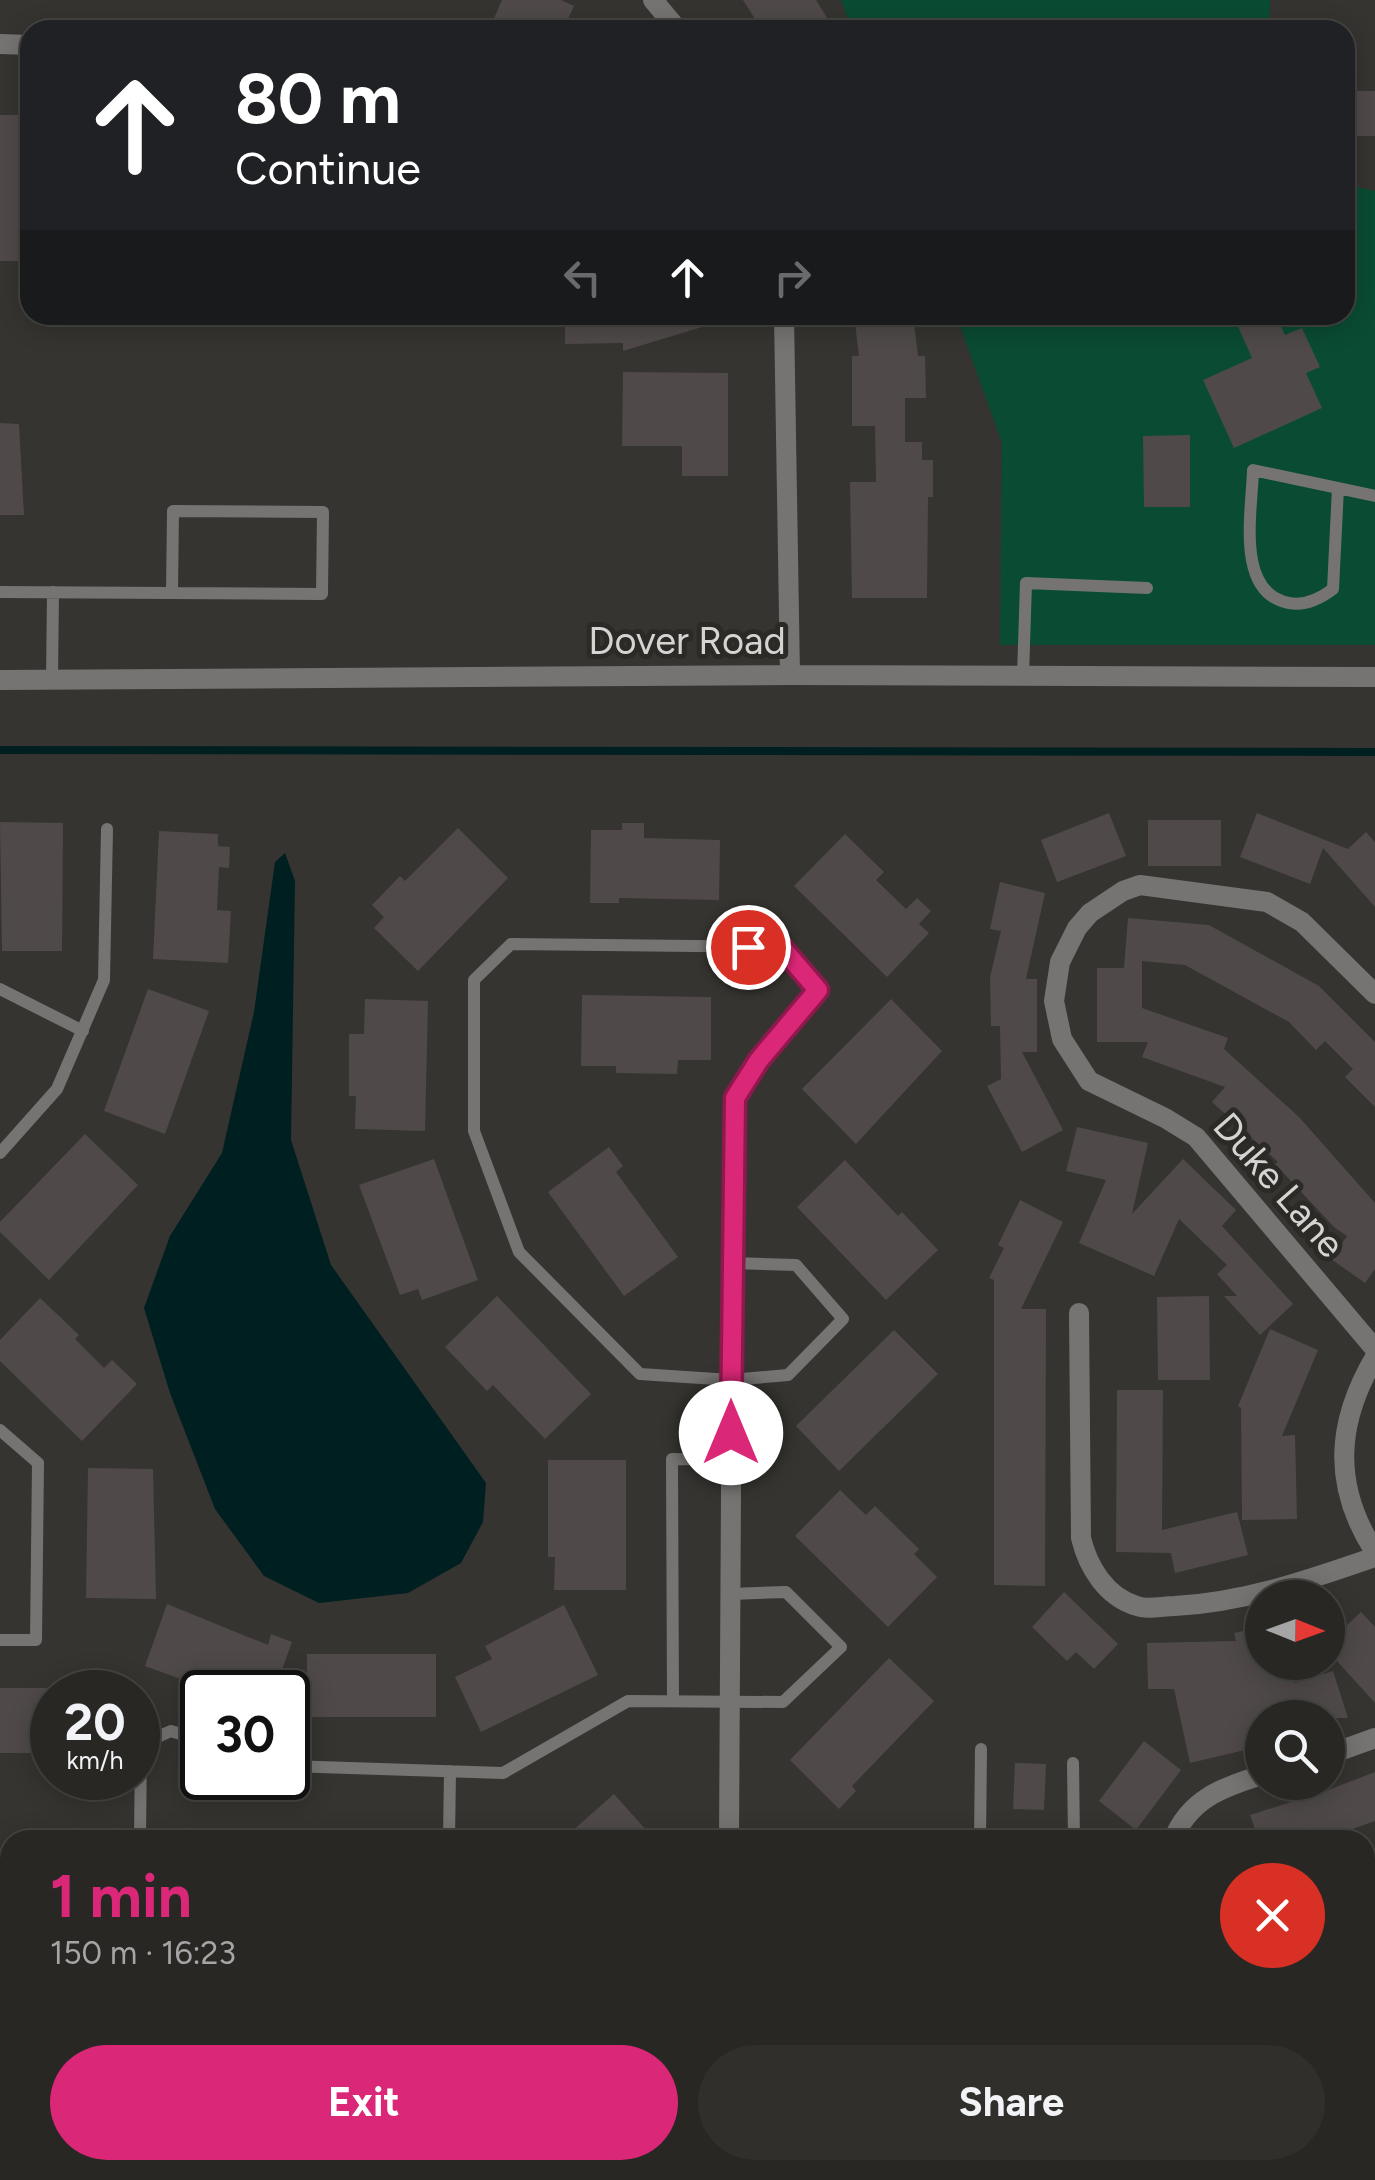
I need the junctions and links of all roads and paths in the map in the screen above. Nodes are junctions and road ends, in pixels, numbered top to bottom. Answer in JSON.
{"nodes":[{"id":1,"x":654,"y":0,"type":"edge"},
{"id":2,"x":670,"y":20,"type":"edge"},
{"id":3,"x":784,"y":325,"type":"edge"},
{"id":4,"x":1338,"y":488,"type":"junction"},
{"id":5,"x":1375,"y":496,"type":"edge"},
{"id":6,"x":1147,"y":588,"type":"dead end"},
{"id":7,"x":0,"y":592,"type":"edge"},
{"id":8,"x":53,"y":592,"type":"junction"},
{"id":9,"x":172,"y":593,"type":"junction"},
{"id":10,"x":790,"y":675,"type":"junction"},
{"id":11,"x":1023,"y":676,"type":"junction"},
{"id":12,"x":1375,"y":677,"type":"edge"},
{"id":13,"x":0,"y":680,"type":"edge"},
{"id":14,"x":52,"y":680,"type":"junction"},
{"id":15,"x":108,"y":829,"type":"dead end"},
{"id":16,"x":0,"y":989,"type":"edge"},
{"id":17,"x":1375,"y":994,"type":"edge"},
{"id":18,"x":82,"y":1031,"type":"junction"},
{"id":19,"x":732,"y":1147,"type":"joint"},
{"id":20,"x":0,"y":1152,"type":"edge"},
{"id":21,"x":732,"y":1263,"type":"junction"},
{"id":22,"x":1078,"y":1312,"type":"dead end"},
{"id":23,"x":1375,"y":1353,"type":"edge"},
{"id":24,"x":731,"y":1380,"type":"junction"},
{"id":25,"x":0,"y":1430,"type":"edge"},
{"id":26,"x":731,"y":1460,"type":"junction"},
{"id":27,"x":1375,"y":1555,"type":"edge"},
{"id":28,"x":730,"y":1594,"type":"junction"},
{"id":29,"x":0,"y":1640,"type":"edge"},
{"id":30,"x":673,"y":1701,"type":"junction"},
{"id":31,"x":731,"y":1704,"type":"junction"},
{"id":32,"x":180,"y":1734,"type":"edge"},
{"id":33,"x":1375,"y":1738,"type":"edge"},
{"id":34,"x":981,"y":1749,"type":"dead end"},
{"id":35,"x":1345,"y":1749,"type":"edge"},
{"id":36,"x":1073,"y":1762,"type":"dead end"},
{"id":37,"x":310,"y":1767,"type":"edge"},
{"id":38,"x":450,"y":1771,"type":"junction"},
{"id":39,"x":1245,"y":1781,"type":"edge"},
{"id":40,"x":140,"y":1830,"type":"edge"},
{"id":41,"x":449,"y":1830,"type":"edge"},
{"id":42,"x":729,"y":1830,"type":"edge"},
{"id":43,"x":980,"y":1830,"type":"edge"},
{"id":44,"x":1074,"y":1830,"type":"edge"},
{"id":45,"x":1178,"y":1830,"type":"edge"}],
"edges":[{"from":1,"to":2,"type":"street"},
{"from":3,"to":10,"type":"street"},
{"from":4,"to":4,"type":"lane"},
{"from":4,"to":5,"type":"lane"},
{"from":6,"to":11,"type":"lane"},
{"from":7,"to":8,"type":"lane"},
{"from":8,"to":9,"type":"lane"},
{"from":8,"to":14,"type":"lane"},
{"from":9,"to":9,"type":"lane"},
{"from":10,"to":11,"type":"street","name":"Dover Road"},
{"from":10,"to":14,"type":"street","name":"Dover Road"},
{"from":11,"to":12,"type":"street","name":"Dover Road"},
{"from":13,"to":14,"type":"street","name":"Dover Road"},
{"from":15,"to":18,"type":"lane"},
{"from":16,"to":18,"type":"lane"},
{"from":17,"to":23,"type":"street","name":"Duke Lane"},
{"from":18,"to":20,"type":"lane"},
{"from":19,"to":21,"type":"street"},
{"from":19,"to":24,"type":"lane"},
{"from":21,"to":24,"type":"street"},
{"from":21,"to":24,"type":"lane"},
{"from":22,"to":27,"type":"street"},
{"from":23,"to":27,"type":"street"},
{"from":24,"to":26,"type":"street"},
{"from":25,"to":29,"type":"lane"},
{"from":26,"to":28,"type":"street"},
{"from":26,"to":30,"type":"lane"},
{"from":28,"to":31,"type":"street"},
{"from":28,"to":31,"type":"lane"},
{"from":30,"to":31,"type":"lane"},
{"from":30,"to":38,"type":"lane"},
{"from":31,"to":42,"type":"street"},
{"from":32,"to":40,"type":"lane"},
{"from":33,"to":35,"type":"street"},
{"from":34,"to":43,"type":"lane"},
{"from":36,"to":44,"type":"lane"},
{"from":37,"to":38,"type":"lane"},
{"from":38,"to":41,"type":"lane"},
{"from":39,"to":45,"type":"street"}]}
